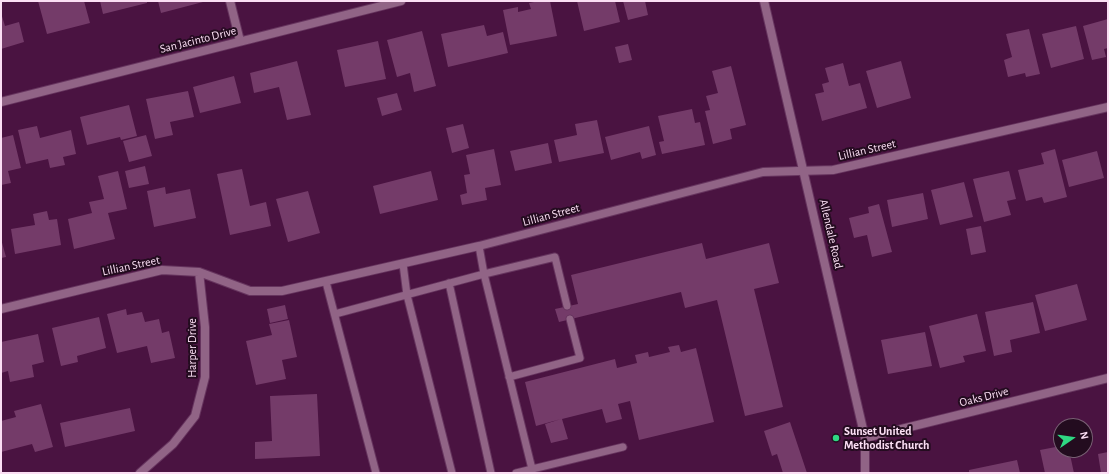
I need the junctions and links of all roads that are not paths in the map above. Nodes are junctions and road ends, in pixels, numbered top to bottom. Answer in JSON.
{"nodes":[{"id":1,"x":230,"y":1,"type":"edge"},
{"id":2,"x":401,"y":1,"type":"edge"},
{"id":3,"x":764,"y":1,"type":"edge"},
{"id":4,"x":240,"y":41,"type":"junction"},
{"id":5,"x":1,"y":102,"type":"edge"},
{"id":6,"x":1108,"y":107,"type":"edge"},
{"id":7,"x":804,"y":170,"type":"junction"},
{"id":8,"x":479,"y":246,"type":"junction"},
{"id":9,"x":402,"y":264,"type":"junction"},
{"id":10,"x":199,"y":272,"type":"junction"},
{"id":11,"x":484,"y":274,"type":"junction"},
{"id":12,"x":326,"y":282,"type":"junction"},
{"id":13,"x":449,"y":283,"type":"junction"},
{"id":14,"x":407,"y":295,"type":"junction"},
{"id":15,"x":568,"y":306,"type":"dead end"},
{"id":16,"x":1,"y":309,"type":"edge"},
{"id":17,"x":335,"y":314,"type":"junction"},
{"id":18,"x":570,"y":319,"type":"dead end"},
{"id":19,"x":509,"y":377,"type":"junction"},
{"id":20,"x":1108,"y":378,"type":"edge"},
{"id":21,"x":865,"y":438,"type":"junction"},
{"id":22,"x":623,"y":447,"type":"dead end"},
{"id":23,"x":532,"y":469,"type":"junction"},
{"id":24,"x":140,"y":473,"type":"edge"},
{"id":25,"x":376,"y":473,"type":"edge"},
{"id":26,"x":452,"y":473,"type":"edge"},
{"id":27,"x":491,"y":473,"type":"edge"},
{"id":28,"x":516,"y":473,"type":"edge"},
{"id":29,"x":865,"y":473,"type":"edge"}],
"edges":[{"from":1,"to":4,"type":"street"},
{"from":2,"to":4,"type":"street","name":"San Jacinto Drive"},
{"from":3,"to":7,"type":"street","name":"Allendale Road"},
{"from":4,"to":5,"type":"street","name":"San Jacinto Drive"},
{"from":6,"to":7,"type":"street","name":"Lillian Street"},
{"from":7,"to":8,"type":"street","name":"Lillian Street"},
{"from":7,"to":21,"type":"street","name":"Allendale Road"},
{"from":8,"to":9,"type":"street","name":"Lillian Street"},
{"from":8,"to":11,"type":"lane"},
{"from":9,"to":12,"type":"street","name":"Lillian Street"},
{"from":9,"to":14,"type":"lane"},
{"from":10,"to":12,"type":"street","name":"Lillian Street"},
{"from":10,"to":16,"type":"street","name":"Lillian Street"},
{"from":10,"to":24,"type":"street","name":"Harper Drive"},
{"from":11,"to":13,"type":"lane"},
{"from":11,"to":15,"type":"lane"},
{"from":11,"to":19,"type":"lane"},
{"from":12,"to":17,"type":"lane"},
{"from":13,"to":14,"type":"lane"},
{"from":13,"to":27,"type":"lane"},
{"from":14,"to":17,"type":"lane"},
{"from":14,"to":26,"type":"lane"},
{"from":17,"to":25,"type":"lane"},
{"from":18,"to":19,"type":"lane"},
{"from":19,"to":23,"type":"lane"},
{"from":20,"to":21,"type":"street","name":"Oaks Drive"},
{"from":21,"to":29,"type":"street","name":"Allendale Road"},
{"from":22,"to":23,"type":"lane"},
{"from":23,"to":28,"type":"lane"}]}
